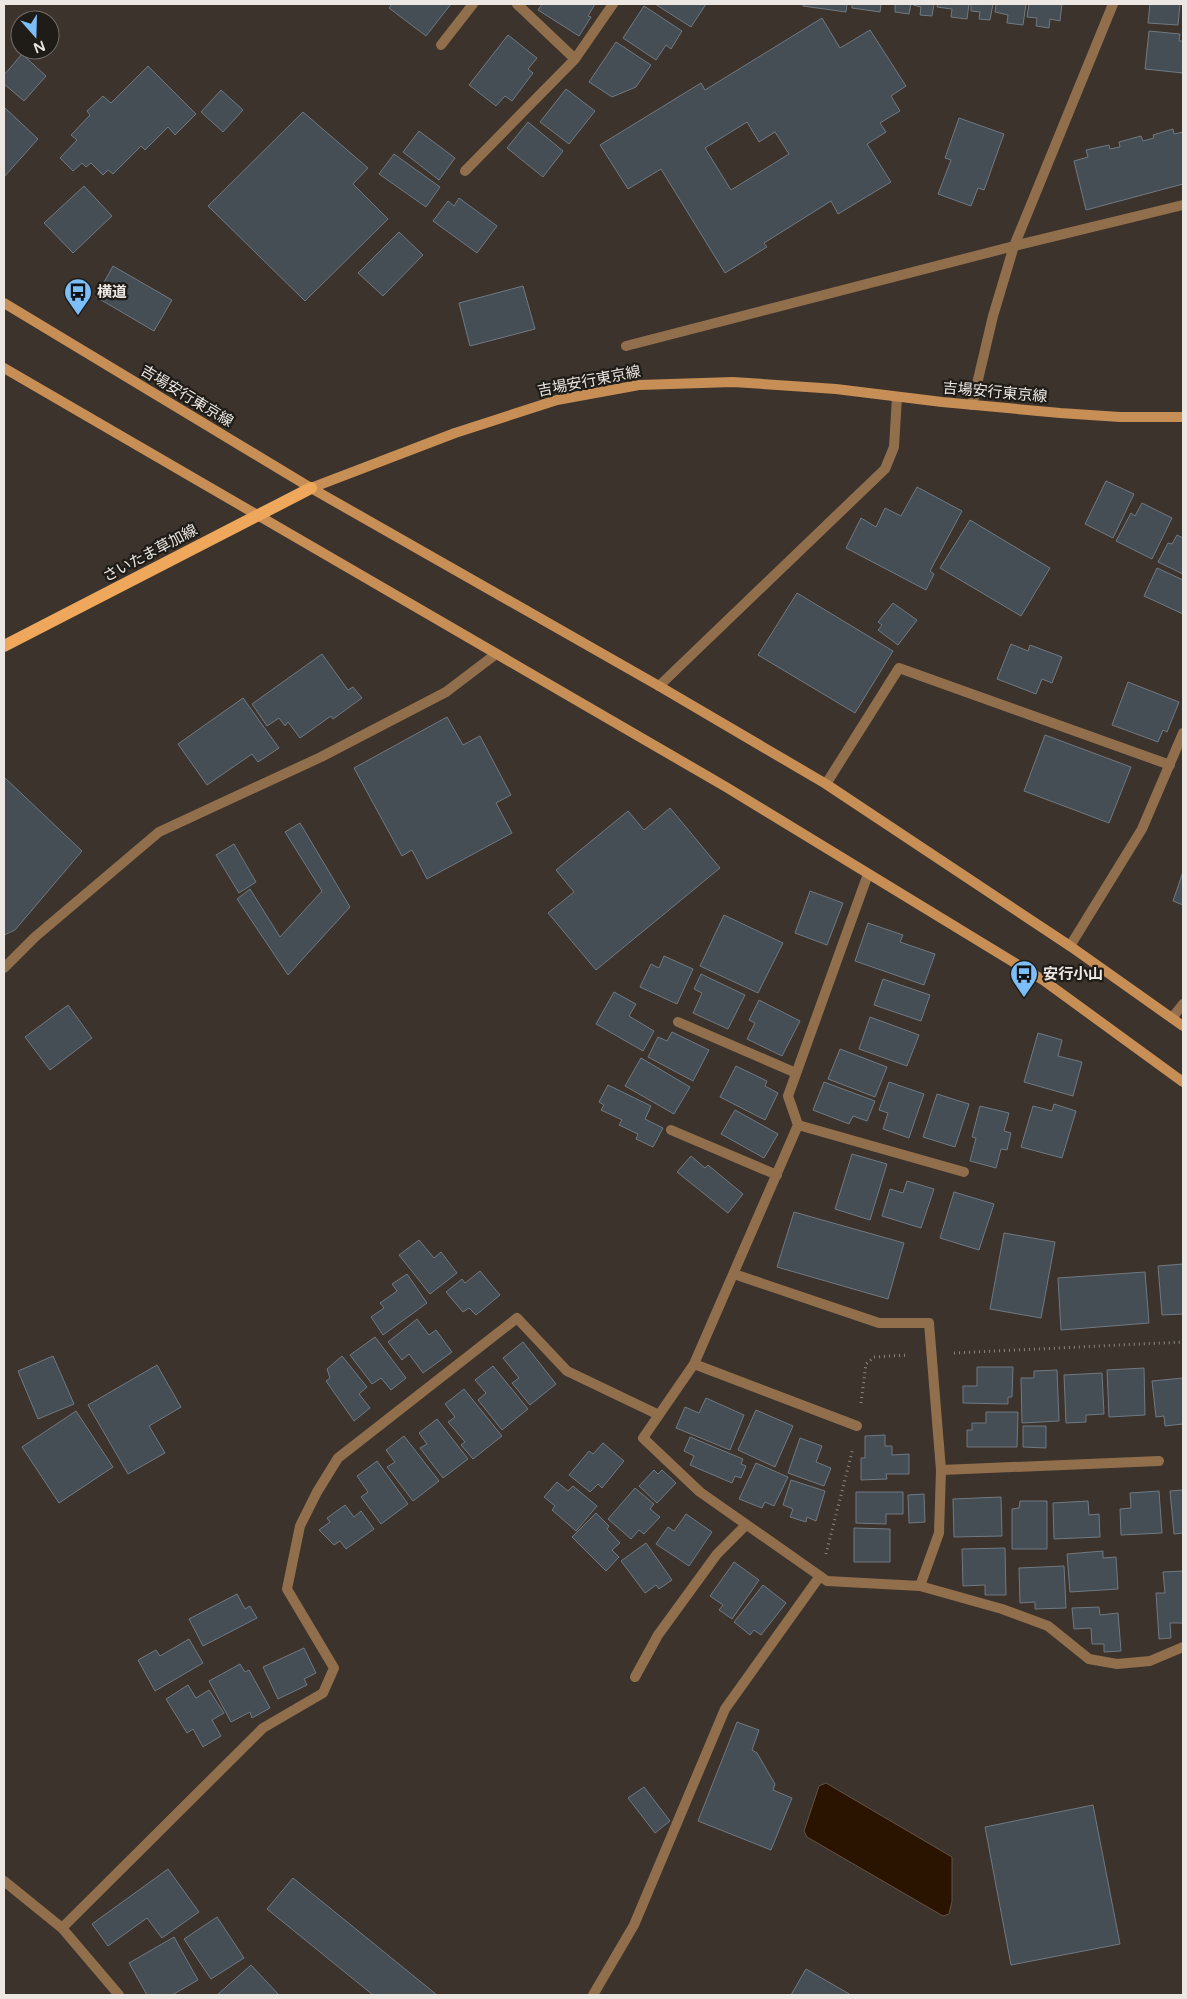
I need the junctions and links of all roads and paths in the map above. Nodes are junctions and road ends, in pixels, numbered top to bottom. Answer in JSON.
{"nodes":[{"id":1,"x":473,"y":4,"type":"edge"},
{"id":2,"x":517,"y":4,"type":"edge"},
{"id":3,"x":613,"y":4,"type":"edge"},
{"id":4,"x":1113,"y":4,"type":"edge"},
{"id":5,"x":441,"y":45,"type":"dead end"},
{"id":6,"x":574,"y":59,"type":"junction"},
{"id":7,"x":465,"y":171,"type":"dead end"},
{"id":8,"x":1183,"y":205,"type":"edge"},
{"id":9,"x":1014,"y":246,"type":"junction"},
{"id":10,"x":4,"y":303,"type":"edge"},
{"id":11,"x":626,"y":346,"type":"dead end"},
{"id":12,"x":4,"y":368,"type":"edge"},
{"id":13,"x":897,"y":397,"type":"junction"},
{"id":14,"x":972,"y":405,"type":"junction"},
{"id":15,"x":1183,"y":417,"type":"edge"},
{"id":16,"x":311,"y":488,"type":"junction"},
{"id":17,"x":257,"y":515,"type":"junction"},
{"id":18,"x":4,"y":646,"type":"edge"},
{"id":19,"x":496,"y":654,"type":"junction"},
{"id":20,"x":659,"y":686,"type":"junction"},
{"id":21,"x":1183,"y":733,"type":"edge"},
{"id":22,"x":1170,"y":765,"type":"junction"},
{"id":23,"x":826,"y":784,"type":"junction"},
{"id":24,"x":868,"y":874,"type":"junction"},
{"id":25,"x":1070,"y":946,"type":"junction"},
{"id":26,"x":4,"y":968,"type":"edge"},
{"id":27,"x":1183,"y":1004,"type":"edge"},
{"id":28,"x":1172,"y":1018,"type":"junction"},
{"id":29,"x":678,"y":1022,"type":"dead end"},
{"id":30,"x":1183,"y":1026,"type":"edge"},
{"id":31,"x":796,"y":1073,"type":"junction"},
{"id":32,"x":1183,"y":1082,"type":"edge"},
{"id":33,"x":798,"y":1125,"type":"junction"},
{"id":34,"x":671,"y":1130,"type":"dead end"},
{"id":35,"x":964,"y":1172,"type":"dead end"},
{"id":36,"x":777,"y":1176,"type":"junction"},
{"id":37,"x":734,"y":1274,"type":"junction"},
{"id":38,"x":694,"y":1364,"type":"junction"},
{"id":39,"x":659,"y":1415,"type":"junction"},
{"id":40,"x":857,"y":1426,"type":"dead end"},
{"id":41,"x":1159,"y":1461,"type":"dead end"},
{"id":42,"x":941,"y":1470,"type":"junction"},
{"id":43,"x":746,"y":1525,"type":"junction"},
{"id":44,"x":820,"y":1576,"type":"junction"},
{"id":45,"x":920,"y":1586,"type":"junction"},
{"id":46,"x":1183,"y":1647,"type":"edge"},
{"id":47,"x":635,"y":1677,"type":"dead end"},
{"id":48,"x":4,"y":1881,"type":"edge"},
{"id":49,"x":62,"y":1928,"type":"junction"},
{"id":50,"x":119,"y":1995,"type":"edge"},
{"id":51,"x":593,"y":1995,"type":"edge"}],
"edges":[{"from":1,"to":5,"type":"street"},
{"from":2,"to":6,"type":"street"},
{"from":3,"to":6,"type":"street"},
{"from":4,"to":9,"type":"street"},
{"from":6,"to":7,"type":"street"},
{"from":8,"to":9,"type":"street"},
{"from":9,"to":11,"type":"street"},
{"from":9,"to":14,"type":"street"},
{"from":10,"to":16,"type":"street","name":"吉場安行東京線"},
{"from":12,"to":17,"type":"street"},
{"from":13,"to":14,"type":"street","name":"吉場安行東京線"},
{"from":13,"to":16,"type":"street","name":"吉場安行東京線"},
{"from":13,"to":20,"type":"street"},
{"from":14,"to":15,"type":"street","name":"吉場安行東京線"},
{"from":16,"to":17,"type":"main road","name":"さいたま草加線"},
{"from":16,"to":20,"type":"street"},
{"from":17,"to":18,"type":"main road","name":"さいたま草加線"},
{"from":17,"to":19,"type":"street"},
{"from":19,"to":24,"type":"street"},
{"from":19,"to":26,"type":"street"},
{"from":20,"to":23,"type":"street"},
{"from":21,"to":22,"type":"street"},
{"from":22,"to":23,"type":"street"},
{"from":22,"to":25,"type":"street"},
{"from":23,"to":25,"type":"street"},
{"from":24,"to":31,"type":"street"},
{"from":24,"to":32,"type":"street"},
{"from":25,"to":28,"type":"street"},
{"from":27,"to":28,"type":"street"},
{"from":28,"to":30,"type":"street"},
{"from":29,"to":31,"type":"street"},
{"from":31,"to":33,"type":"street"},
{"from":33,"to":35,"type":"street"},
{"from":33,"to":36,"type":"street"},
{"from":34,"to":36,"type":"street"},
{"from":36,"to":37,"type":"street"},
{"from":37,"to":38,"type":"street"},
{"from":37,"to":42,"type":"street"},
{"from":38,"to":39,"type":"street"},
{"from":38,"to":40,"type":"street"},
{"from":39,"to":43,"type":"street"},
{"from":39,"to":49,"type":"street"},
{"from":41,"to":42,"type":"street"},
{"from":42,"to":45,"type":"street"},
{"from":43,"to":44,"type":"street"},
{"from":43,"to":47,"type":"street"},
{"from":44,"to":45,"type":"street"},
{"from":44,"to":51,"type":"street"},
{"from":45,"to":46,"type":"street"},
{"from":48,"to":49,"type":"street"},
{"from":49,"to":50,"type":"street"}]}
